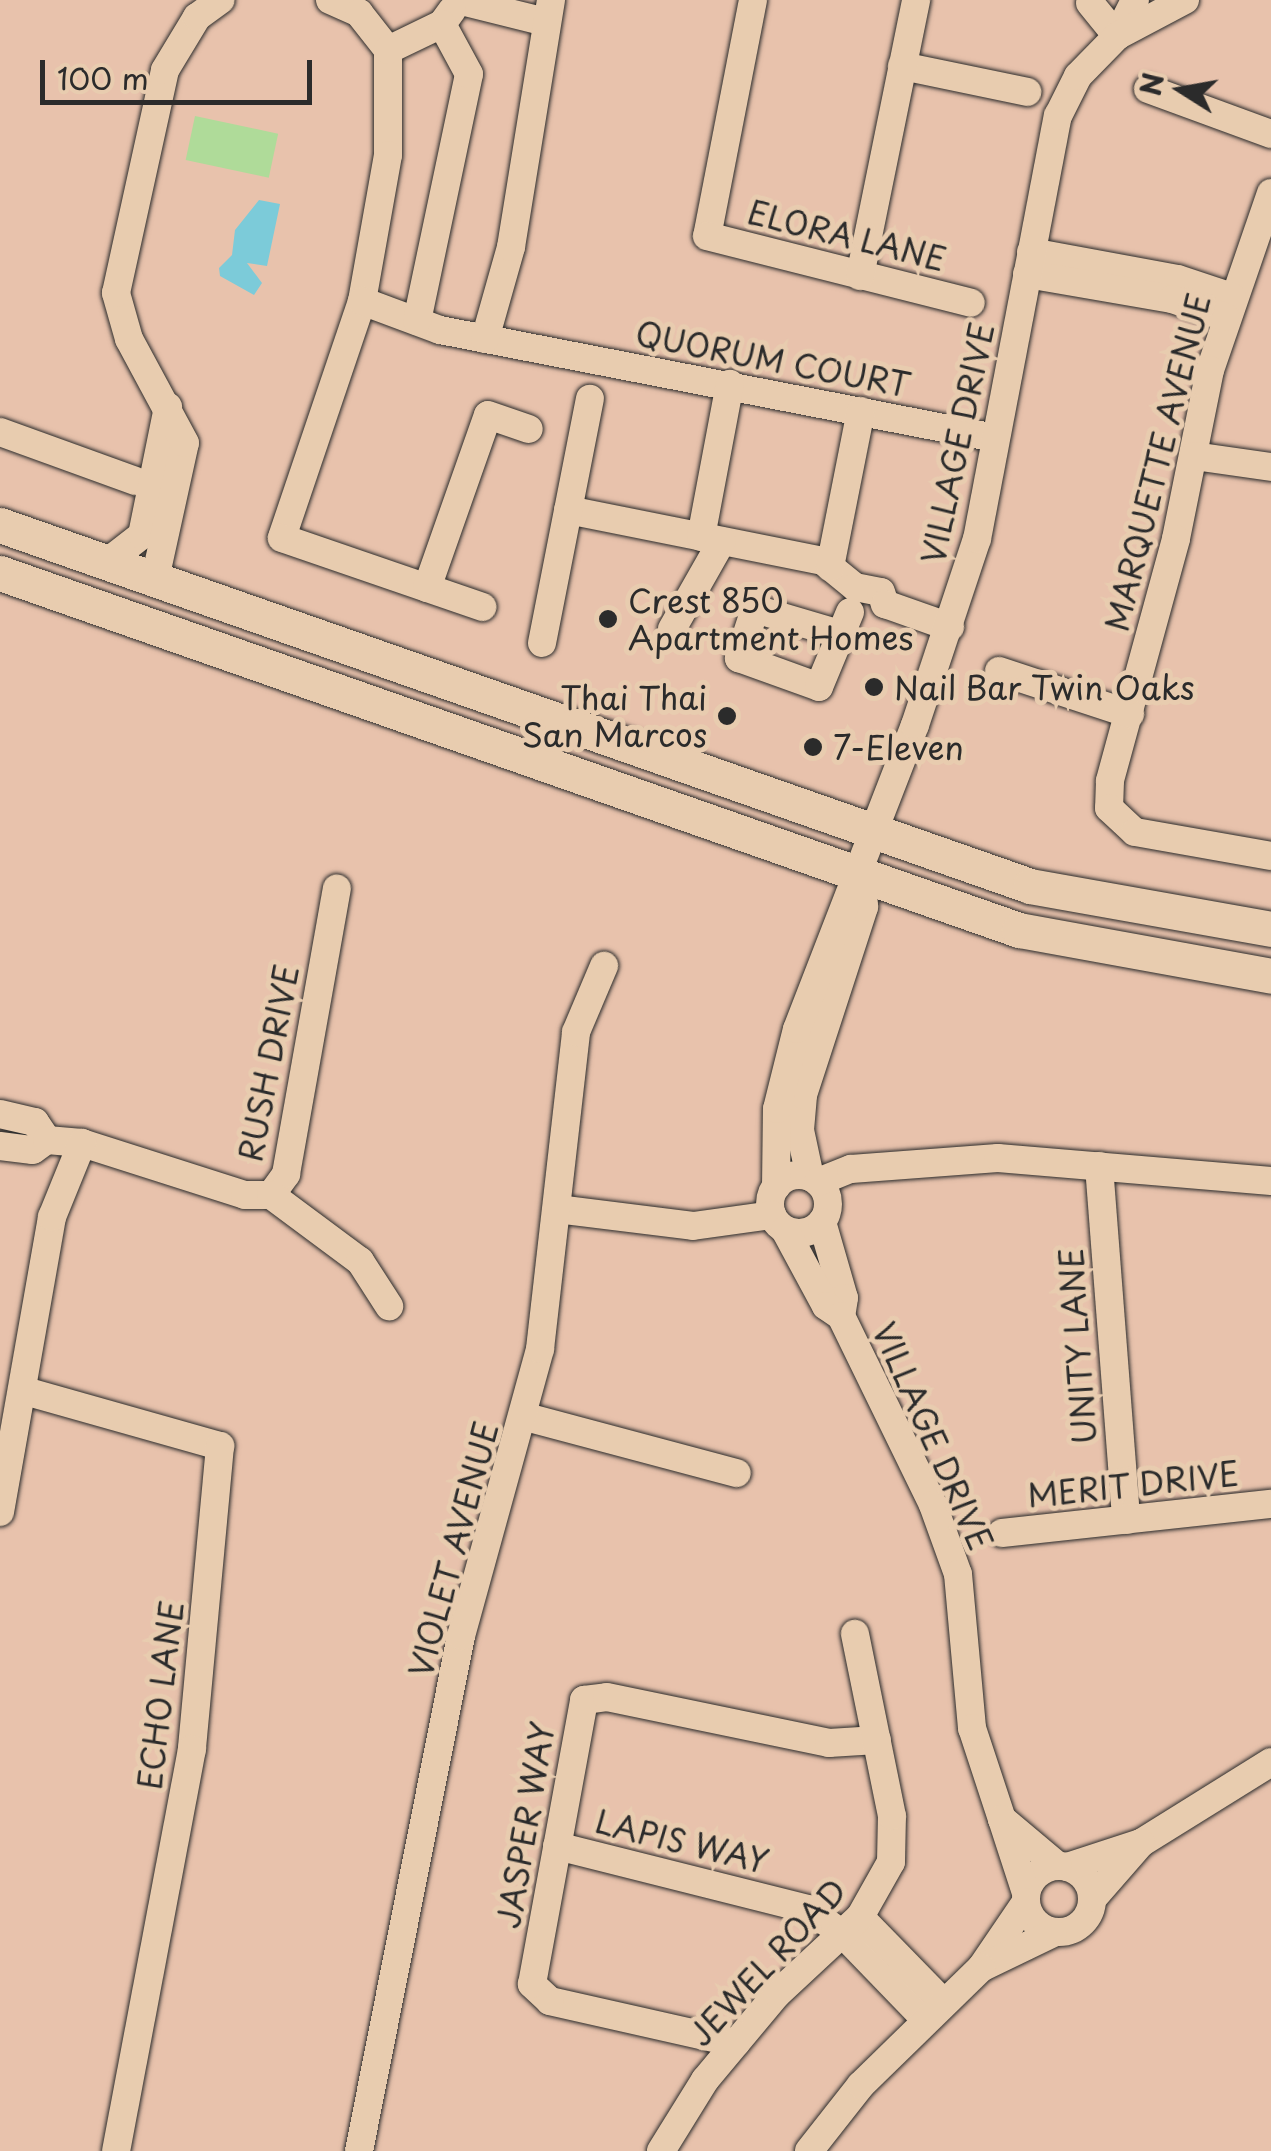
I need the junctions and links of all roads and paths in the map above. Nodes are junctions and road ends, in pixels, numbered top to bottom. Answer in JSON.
{"nodes":[{"id":1,"x":330,"y":0,"type":"edge"},
{"id":2,"x":753,"y":0,"type":"edge"},
{"id":3,"x":916,"y":0,"type":"edge"},
{"id":4,"x":1135,"y":0,"type":"edge"},
{"id":5,"x":1185,"y":0,"type":"edge"},
{"id":6,"x":216,"y":1,"type":"edge"},
{"id":7,"x":1085,"y":1,"type":"edge"},
{"id":8,"x":454,"y":7,"type":"edge"},
{"id":9,"x":549,"y":11,"type":"edge"},
{"id":10,"x":1117,"y":36,"type":"junction"},
{"id":11,"x":388,"y":50,"type":"junction"},
{"id":12,"x":902,"y":66,"type":"junction"},
{"id":13,"x":1148,"y":89,"type":"dead end"},
{"id":14,"x":1028,"y":92,"type":"dead end"},
{"id":15,"x":1271,"y":134,"type":"edge"},
{"id":16,"x":1271,"y":193,"type":"edge"},
{"id":17,"x":1029,"y":263,"type":"junction"},
{"id":18,"x":860,"y":276,"type":"junction"},
{"id":19,"x":362,"y":301,"type":"junction"},
{"id":20,"x":971,"y":303,"type":"dead end"},
{"id":21,"x":1229,"y":307,"type":"junction"},
{"id":22,"x":418,"y":321,"type":"junction"},
{"id":23,"x":485,"y":338,"type":"junction"},
{"id":24,"x":730,"y":384,"type":"junction"},
{"id":25,"x":590,"y":399,"type":"dead end"},
{"id":26,"x":168,"y":407,"type":"junction"},
{"id":27,"x":861,"y":411,"type":"junction"},
{"id":28,"x":529,"y":429,"type":"dead end"},
{"id":29,"x":0,"y":432,"type":"edge"},
{"id":30,"x":995,"y":438,"type":"junction"},
{"id":31,"x":1194,"y":456,"type":"junction"},
{"id":32,"x":1271,"y":467,"type":"edge"},
{"id":33,"x":136,"y":480,"type":"dead end"},
{"id":34,"x":568,"y":510,"type":"junction"},
{"id":35,"x":0,"y":525,"type":"edge"},
{"id":36,"x":712,"y":539,"type":"junction"},
{"id":37,"x":106,"y":562,"type":"junction"},
{"id":38,"x":830,"y":567,"type":"junction"},
{"id":39,"x":8,"y":575,"type":"edge"},
{"id":40,"x":155,"y":579,"type":"junction"},
{"id":41,"x":427,"y":588,"type":"junction"},
{"id":42,"x":482,"y":608,"type":"dead end"},
{"id":43,"x":672,"y":629,"type":"dead end"},
{"id":44,"x":947,"y":635,"type":"junction"},
{"id":45,"x":542,"y":643,"type":"dead end"},
{"id":46,"x":999,"y":670,"type":"dead end"},
{"id":47,"x":1130,"y":714,"type":"junction"},
{"id":48,"x":876,"y":827,"type":"junction"},
{"id":49,"x":1271,"y":856,"type":"edge"},
{"id":50,"x":862,"y":871,"type":"junction"},
{"id":51,"x":337,"y":889,"type":"dead end"},
{"id":52,"x":1271,"y":929,"type":"edge"},
{"id":53,"x":604,"y":966,"type":"dead end"},
{"id":54,"x":1271,"y":976,"type":"edge"},
{"id":55,"x":5,"y":1116,"type":"edge"},
{"id":56,"x":47,"y":1140,"type":"junction"},
{"id":57,"x":82,"y":1143,"type":"junction"},
{"id":58,"x":2,"y":1146,"type":"edge"},
{"id":59,"x":1099,"y":1166,"type":"junction"},
{"id":60,"x":1271,"y":1182,"type":"edge"},
{"id":61,"x":776,"y":1186,"type":"junction"},
{"id":62,"x":271,"y":1195,"type":"junction"},
{"id":63,"x":820,"y":1195,"type":"junction"},
{"id":64,"x":557,"y":1208,"type":"junction"},
{"id":65,"x":778,"y":1222,"type":"junction"},
{"id":66,"x":390,"y":1306,"type":"dead end"},
{"id":67,"x":841,"y":1316,"type":"junction"},
{"id":68,"x":24,"y":1390,"type":"junction"},
{"id":69,"x":526,"y":1416,"type":"junction"},
{"id":70,"x":737,"y":1473,"type":"dead end"},
{"id":71,"x":1271,"y":1504,"type":"edge"},
{"id":72,"x":0,"y":1512,"type":"edge"},
{"id":73,"x":1126,"y":1520,"type":"junction"},
{"id":74,"x":1002,"y":1533,"type":"dead end"},
{"id":75,"x":854,"y":1634,"type":"dead end"},
{"id":76,"x":877,"y":1740,"type":"junction"},
{"id":77,"x":1271,"y":1762,"type":"edge"},
{"id":78,"x":1002,"y":1819,"type":"junction"},
{"id":79,"x":1141,"y":1843,"type":"junction"},
{"id":80,"x":557,"y":1846,"type":"junction"},
{"id":81,"x":1063,"y":1866,"type":"junction"},
{"id":82,"x":1026,"y":1898,"type":"junction"},
{"id":83,"x":1093,"y":1898,"type":"junction"},
{"id":84,"x":852,"y":1926,"type":"junction"},
{"id":85,"x":1052,"y":1932,"type":"junction"},
{"id":86,"x":982,"y":1968,"type":"junction"},
{"id":87,"x":934,"y":2011,"type":"junction"},
{"id":88,"x":736,"y":2043,"type":"junction"},
{"id":89,"x":116,"y":2151,"type":"edge"},
{"id":90,"x":358,"y":2151,"type":"edge"},
{"id":91,"x":661,"y":2151,"type":"edge"},
{"id":92,"x":809,"y":2151,"type":"edge"}],
"edges":[{"from":1,"to":11,"type":"street"},
{"from":2,"to":18,"type":"street","name":"ELORA LANE"},
{"from":3,"to":12,"type":"street"},
{"from":4,"to":10,"type":"street","name":"VILLAGE DRIVE"},
{"from":5,"to":10,"type":"street","name":"VILLAGE DRIVE"},
{"from":6,"to":26,"type":"street"},
{"from":7,"to":10,"type":"street"},
{"from":8,"to":9,"type":"street"},
{"from":8,"to":11,"type":"street"},
{"from":8,"to":22,"type":"street"},
{"from":9,"to":23,"type":"street"},
{"from":10,"to":17,"type":"street","name":"VILLAGE DRIVE"},
{"from":11,"to":19,"type":"street"},
{"from":12,"to":14,"type":"street"},
{"from":12,"to":18,"type":"street"},
{"from":13,"to":15,"type":"street"},
{"from":16,"to":21,"type":"street","name":"MARQUETTE AVENUE"},
{"from":17,"to":21,"type":"street"},
{"from":17,"to":30,"type":"street","name":"VILLAGE DRIVE"},
{"from":18,"to":20,"type":"street","name":"ELORA LANE"},
{"from":19,"to":22,"type":"street","name":"QUORUM COURT"},
{"from":19,"to":41,"type":"street"},
{"from":21,"to":31,"type":"street","name":"MARQUETTE AVENUE"},
{"from":22,"to":23,"type":"street","name":"QUORUM COURT"},
{"from":23,"to":24,"type":"street","name":"QUORUM COURT"},
{"from":24,"to":27,"type":"street","name":"QUORUM COURT"},
{"from":24,"to":36,"type":"street"},
{"from":25,"to":34,"type":"street"},
{"from":26,"to":37,"type":"street"},
{"from":26,"to":40,"type":"street"},
{"from":27,"to":30,"type":"street","name":"QUORUM COURT"},
{"from":27,"to":38,"type":"street"},
{"from":28,"to":41,"type":"street"},
{"from":29,"to":33,"type":"street"},
{"from":30,"to":44,"type":"street","name":"VILLAGE DRIVE"},
{"from":31,"to":32,"type":"street"},
{"from":31,"to":47,"type":"street","name":"MARQUETTE AVENUE"},
{"from":34,"to":36,"type":"street"},
{"from":34,"to":45,"type":"street"},
{"from":35,"to":37,"type":"main road"},
{"from":36,"to":38,"type":"street"},
{"from":36,"to":43,"type":"street"},
{"from":37,"to":40,"type":"main road"},
{"from":38,"to":44,"type":"street"},
{"from":39,"to":40,"type":"main road"},
{"from":39,"to":50,"type":"main road"},
{"from":40,"to":48,"type":"main road"},
{"from":41,"to":42,"type":"street"},
{"from":44,"to":48,"type":"street","name":"VILLAGE DRIVE"},
{"from":46,"to":47,"type":"street"},
{"from":47,"to":49,"type":"street","name":"MARQUETTE AVENUE"},
{"from":48,"to":50,"type":"street","name":"VILLAGE DRIVE"},
{"from":48,"to":52,"type":"main road"},
{"from":50,"to":54,"type":"main road"},
{"from":50,"to":61,"type":"street","name":"VILLAGE DRIVE"},
{"from":50,"to":63,"type":"street","name":"VILLAGE DRIVE"},
{"from":51,"to":62,"type":"street","name":"RUSH DRIVE"},
{"from":53,"to":64,"type":"street","name":"VIOLET AVENUE"},
{"from":55,"to":56,"type":"street","name":"RUSH DRIVE"},
{"from":55,"to":58,"type":"street"},
{"from":56,"to":57,"type":"street","name":"RUSH DRIVE"},
{"from":56,"to":58,"type":"street","name":"RUSH DRIVE"},
{"from":57,"to":62,"type":"street","name":"RUSH DRIVE"},
{"from":57,"to":68,"type":"street"},
{"from":59,"to":60,"type":"street"},
{"from":59,"to":63,"type":"street"},
{"from":59,"to":73,"type":"street","name":"UNITY LANE"},
{"from":61,"to":63,"type":"street"},
{"from":61,"to":65,"type":"street","name":"VILLAGE DRIVE"},
{"from":62,"to":66,"type":"street"},
{"from":63,"to":65,"type":"street"},
{"from":63,"to":67,"type":"street","name":"VILLAGE DRIVE"},
{"from":64,"to":65,"type":"street"},
{"from":64,"to":69,"type":"street","name":"VIOLET AVENUE"},
{"from":65,"to":67,"type":"street","name":"VILLAGE DRIVE"},
{"from":67,"to":78,"type":"street","name":"VILLAGE DRIVE"},
{"from":68,"to":72,"type":"street"},
{"from":68,"to":89,"type":"street","name":"ECHO LANE"},
{"from":69,"to":70,"type":"street"},
{"from":69,"to":90,"type":"street","name":"VIOLET AVENUE"},
{"from":71,"to":73,"type":"street","name":"MERIT DRIVE"},
{"from":73,"to":74,"type":"street","name":"MERIT DRIVE"},
{"from":75,"to":76,"type":"street","name":"JEWEL ROAD"},
{"from":76,"to":80,"type":"street","name":"JASPER WAY"},
{"from":76,"to":84,"type":"street","name":"JEWEL ROAD"},
{"from":77,"to":79,"type":"street"},
{"from":78,"to":81,"type":"street"},
{"from":78,"to":82,"type":"street","name":"VILLAGE DRIVE"},
{"from":79,"to":81,"type":"street"},
{"from":79,"to":83,"type":"street"},
{"from":80,"to":84,"type":"street","name":"LAPIS WAY"},
{"from":80,"to":88,"type":"street","name":"JASPER WAY"},
{"from":81,"to":82,"type":"street"},
{"from":81,"to":83,"type":"street"},
{"from":82,"to":85,"type":"street"},
{"from":82,"to":86,"type":"street"},
{"from":83,"to":85,"type":"street"},
{"from":84,"to":87,"type":"street","name":"LAPIS WAY"},
{"from":84,"to":88,"type":"street","name":"JEWEL ROAD"},
{"from":85,"to":86,"type":"street"},
{"from":86,"to":87,"type":"street"},
{"from":87,"to":92,"type":"street"},
{"from":88,"to":91,"type":"street","name":"JEWEL ROAD"}]}
